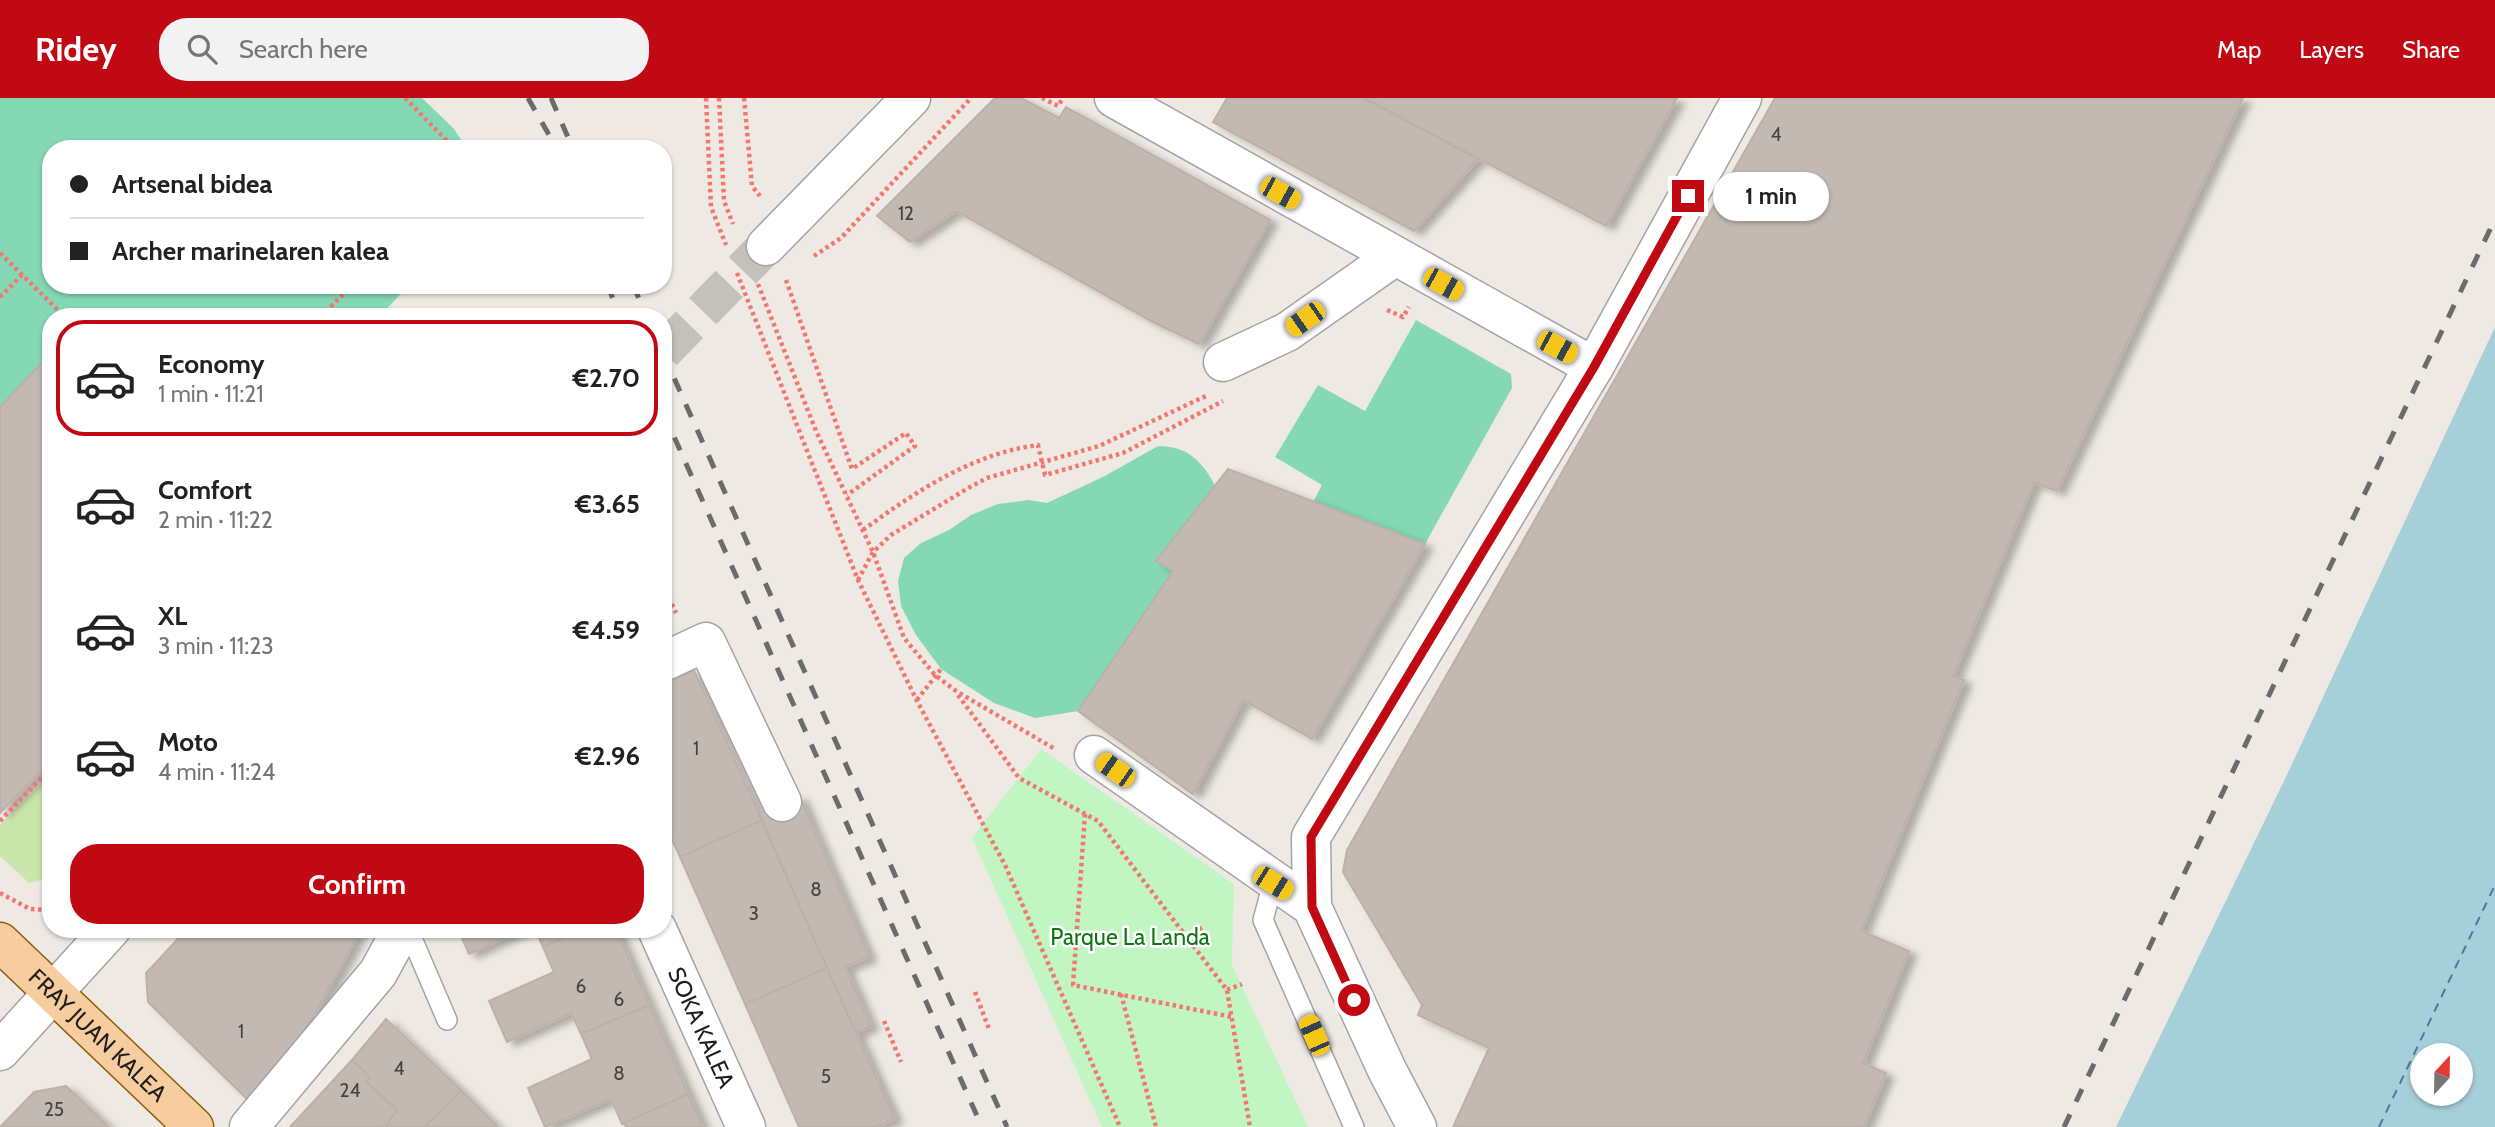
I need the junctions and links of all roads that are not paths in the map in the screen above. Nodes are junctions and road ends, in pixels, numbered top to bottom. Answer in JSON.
{"nodes":[{"id":1,"x":911,"y":98,"type":"edge"},
{"id":2,"x":1114,"y":98,"type":"edge"},
{"id":3,"x":1742,"y":98,"type":"edge"},
{"id":4,"x":1394,"y":257,"type":"junction"},
{"id":5,"x":750,"y":259,"type":"tunnel mouth"},
{"id":6,"x":1594,"y":367,"type":"junction"},
{"id":7,"x":1222,"y":384,"type":"road end"},
{"id":8,"x":672,"y":658,"type":"edge"},
{"id":9,"x":1094,"y":755,"type":"dead end"},
{"id":10,"x":782,"y":802,"type":"dead end"},
{"id":11,"x":1273,"y":883,"type":"junction"},
{"id":12,"x":1312,"y":907,"type":"junction"},
{"id":13,"x":103,"y":938,"type":"edge"},
{"id":14,"x":397,"y":938,"type":"edge"},
{"id":15,"x":412,"y":938,"type":"edge"},
{"id":16,"x":661,"y":938,"type":"edge"},
{"id":17,"x":0,"y":942,"type":"edge"},
{"id":18,"x":52,"y":992,"type":"junction"},
{"id":19,"x":447,"y":1020,"type":"dead end"},
{"id":20,"x":0,"y":1051,"type":"edge"},
{"id":21,"x":194,"y":1127,"type":"edge"},
{"id":22,"x":249,"y":1127,"type":"edge"},
{"id":23,"x":747,"y":1127,"type":"edge"},
{"id":24,"x":1354,"y":1127,"type":"edge"},
{"id":25,"x":1418,"y":1127,"type":"edge"}],
"edges":[{"from":1,"to":5,"type":"street"},
{"from":2,"to":4,"type":"street"},
{"from":3,"to":6,"type":"street"},
{"from":4,"to":6,"type":"street"},
{"from":4,"to":7,"type":"street"},
{"from":6,"to":12,"type":"street"},
{"from":8,"to":10,"type":"street"},
{"from":9,"to":11,"type":"street"},
{"from":11,"to":12,"type":"street"},
{"from":11,"to":24,"type":"lane"},
{"from":12,"to":25,"type":"street"},
{"from":13,"to":18,"type":"street"},
{"from":14,"to":22,"type":"street"},
{"from":15,"to":19,"type":"lane"},
{"from":16,"to":23,"type":"street","name":"SOKA KALEA"},
{"from":17,"to":18,"type":"main road","name":"FRAY JUAN KALEA"},
{"from":18,"to":20,"type":"street"},
{"from":18,"to":21,"type":"main road","name":"FRAY JUAN KALEA"}]}
